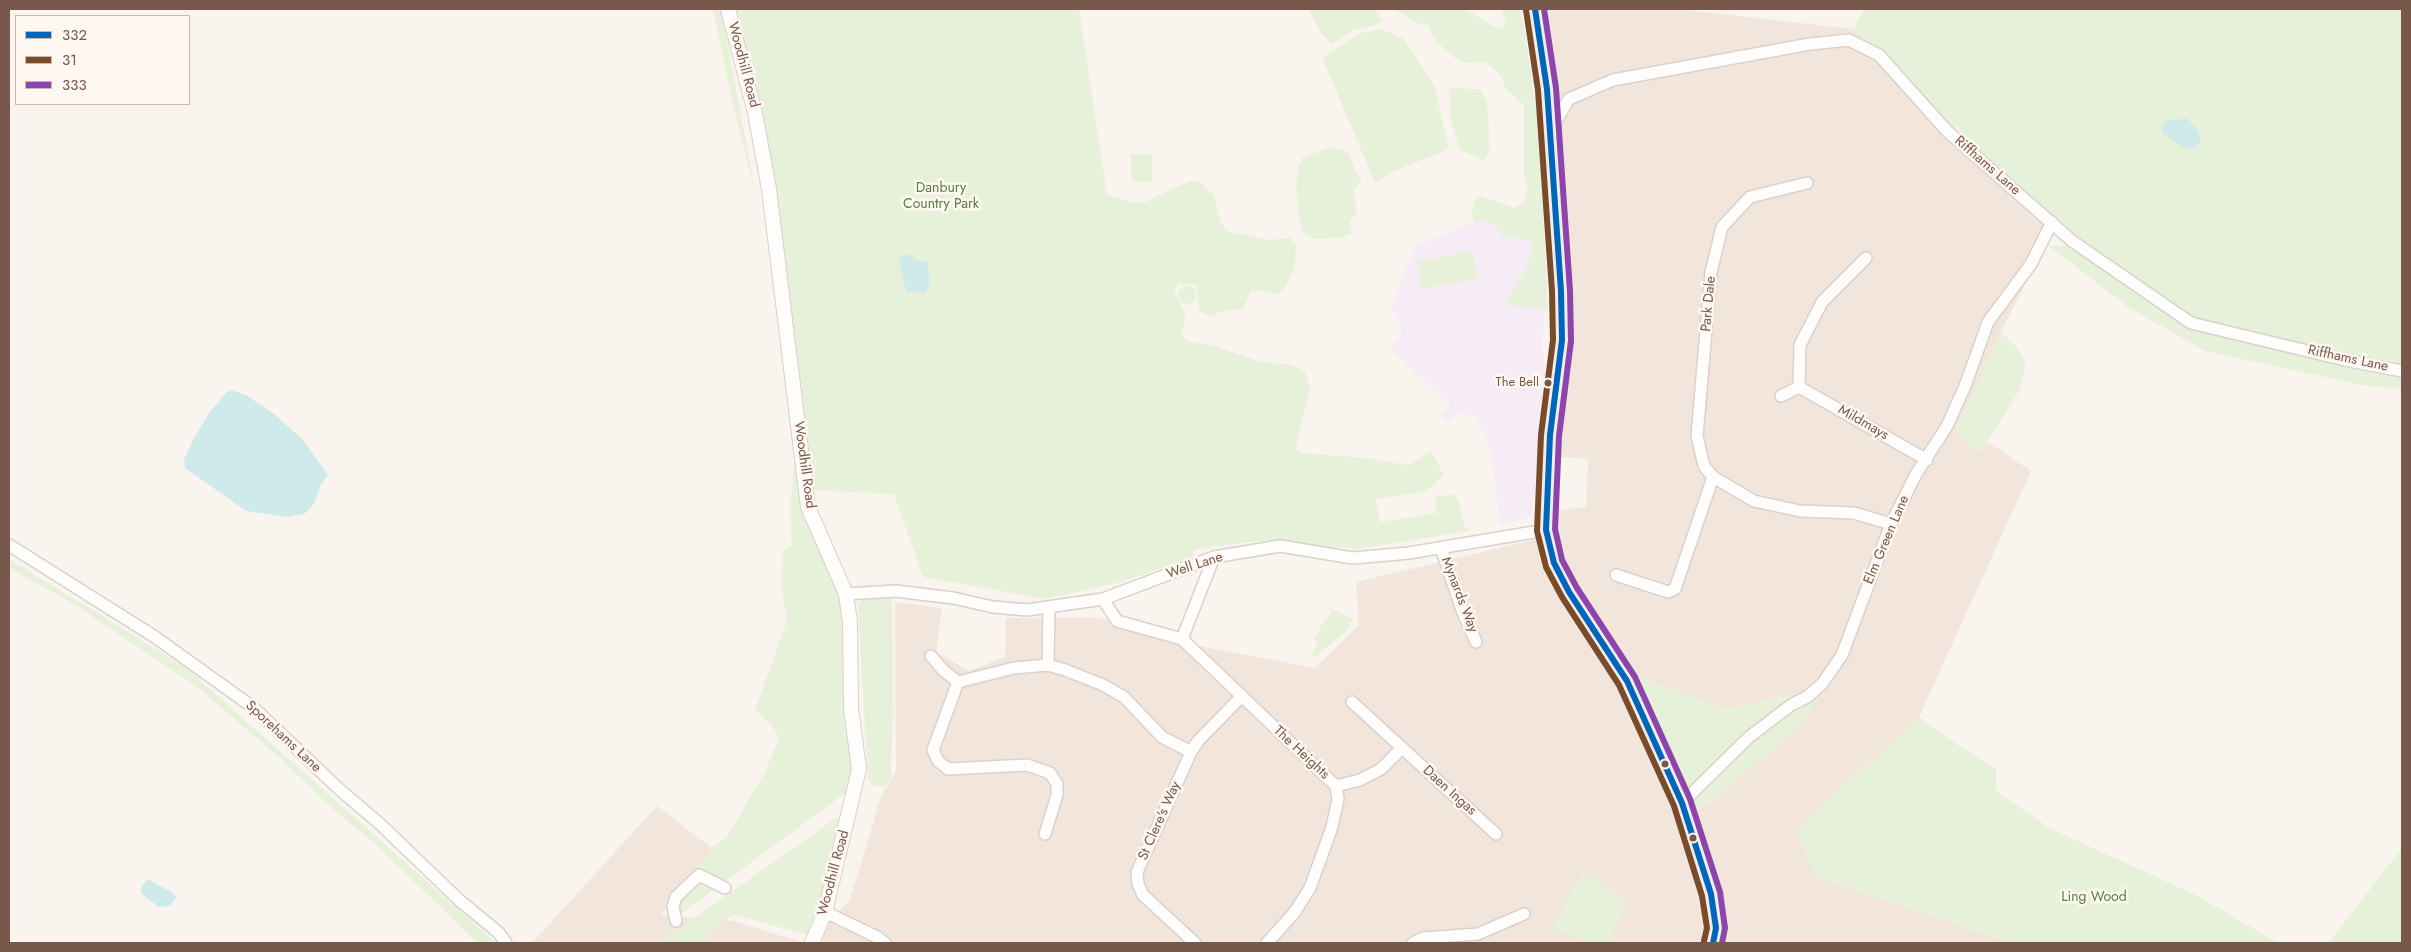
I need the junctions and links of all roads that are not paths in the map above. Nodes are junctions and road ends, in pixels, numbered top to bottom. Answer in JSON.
{"nodes":[{"id":1,"x":728,"y":9,"type":"edge"},
{"id":2,"x":1535,"y":9,"type":"edge"},
{"id":3,"x":1547,"y":89,"type":"junction"},
{"id":4,"x":1569,"y":99,"type":"junction"},
{"id":5,"x":1550,"y":130,"type":"junction"},
{"id":6,"x":1807,"y":183,"type":"dead end"},
{"id":7,"x":2052,"y":222,"type":"junction"},
{"id":8,"x":2043,"y":237,"type":"junction"},
{"id":9,"x":2072,"y":241,"type":"junction"},
{"id":10,"x":1866,"y":258,"type":"dead end"},
{"id":11,"x":2402,"y":370,"type":"edge"},
{"id":12,"x":1799,"y":387,"type":"junction"},
{"id":13,"x":1781,"y":396,"type":"dead end"},
{"id":14,"x":1927,"y":460,"type":"junction"},
{"id":15,"x":1713,"y":478,"type":"junction"},
{"id":16,"x":1891,"y":524,"type":"junction"},
{"id":17,"x":1546,"y":530,"type":"junction"},
{"id":18,"x":9,"y":545,"type":"edge"},
{"id":19,"x":1441,"y":548,"type":"junction"},
{"id":20,"x":1214,"y":557,"type":"junction"},
{"id":21,"x":1616,"y":574,"type":"dead end"},
{"id":22,"x":846,"y":594,"type":"junction"},
{"id":23,"x":1103,"y":599,"type":"junction"},
{"id":24,"x":1049,"y":607,"type":"junction"},
{"id":25,"x":1182,"y":639,"type":"junction"},
{"id":26,"x":1476,"y":642,"type":"dead end"},
{"id":27,"x":931,"y":656,"type":"dead end"},
{"id":28,"x":1048,"y":666,"type":"junction"},
{"id":29,"x":958,"y":682,"type":"junction"},
{"id":30,"x":1241,"y":697,"type":"junction"},
{"id":31,"x":1352,"y":702,"type":"dead end"},
{"id":32,"x":1402,"y":748,"type":"junction"},
{"id":33,"x":1191,"y":752,"type":"junction"},
{"id":34,"x":1336,"y":786,"type":"junction"},
{"id":35,"x":1682,"y":804,"type":"junction"},
{"id":36,"x":1045,"y":834,"type":"dead end"},
{"id":37,"x":1496,"y":834,"type":"dead end"},
{"id":38,"x":725,"y":888,"type":"dead end"},
{"id":39,"x":825,"y":912,"type":"junction"},
{"id":40,"x":1524,"y":914,"type":"dead end"},
{"id":41,"x":676,"y":921,"type":"dead end"},
{"id":42,"x":506,"y":943,"type":"edge"},
{"id":43,"x":812,"y":943,"type":"edge"},
{"id":44,"x":885,"y":943,"type":"edge"},
{"id":45,"x":1195,"y":943,"type":"edge"},
{"id":46,"x":1267,"y":943,"type":"edge"},
{"id":47,"x":1412,"y":943,"type":"edge"},
{"id":48,"x":1713,"y":943,"type":"edge"}],
"edges":[{"from":1,"to":22,"type":"street","name":"Woodhill Road"},
{"from":2,"to":3,"type":"main road"},
{"from":3,"to":4,"type":"street"},
{"from":3,"to":5,"type":"main road"},
{"from":4,"to":5,"type":"street"},
{"from":4,"to":7,"type":"street","name":"Riffhams Lane"},
{"from":5,"to":17,"type":"main road"},
{"from":6,"to":15,"type":"street","name":"Park Dale"},
{"from":7,"to":8,"type":"street","name":"Elm Green Lane"},
{"from":7,"to":9,"type":"street","name":"Riffhams Lane"},
{"from":8,"to":9,"type":"street"},
{"from":8,"to":14,"type":"street","name":"Elm Green Lane"},
{"from":9,"to":11,"type":"street","name":"Riffhams Lane"},
{"from":10,"to":12,"type":"street"},
{"from":12,"to":13,"type":"street"},
{"from":12,"to":14,"type":"street","name":"Mildmays"},
{"from":14,"to":16,"type":"street","name":"Elm Green Lane"},
{"from":15,"to":16,"type":"street"},
{"from":15,"to":21,"type":"street"},
{"from":16,"to":35,"type":"street","name":"Elm Green Lane"},
{"from":17,"to":19,"type":"street","name":"Well Lane"},
{"from":17,"to":35,"type":"main road"},
{"from":18,"to":42,"type":"street","name":"Sporehams Lane"},
{"from":19,"to":20,"type":"street","name":"Well Lane"},
{"from":19,"to":26,"type":"street","name":"Mynards Way"},
{"from":20,"to":23,"type":"street","name":"Well Lane"},
{"from":20,"to":25,"type":"street"},
{"from":22,"to":24,"type":"street","name":"Well Lane"},
{"from":22,"to":39,"type":"street","name":"Woodhill Road"},
{"from":23,"to":24,"type":"street","name":"Well Lane"},
{"from":23,"to":25,"type":"street","name":"The Heights"},
{"from":24,"to":28,"type":"street"},
{"from":25,"to":30,"type":"street","name":"The Heights"},
{"from":27,"to":29,"type":"street"},
{"from":28,"to":29,"type":"street"},
{"from":28,"to":33,"type":"street"},
{"from":29,"to":36,"type":"street"},
{"from":30,"to":33,"type":"street","name":"St Clere's Way"},
{"from":30,"to":34,"type":"street","name":"The Heights"},
{"from":31,"to":32,"type":"street","name":"Daen Ingas"},
{"from":32,"to":34,"type":"street"},
{"from":32,"to":37,"type":"street","name":"Daen Ingas"},
{"from":33,"to":45,"type":"street","name":"St Clere's Way"},
{"from":34,"to":46,"type":"street","name":"The Heights"},
{"from":35,"to":48,"type":"main road"},
{"from":38,"to":41,"type":"street"},
{"from":39,"to":43,"type":"street","name":"Woodhill Road"},
{"from":39,"to":44,"type":"street"},
{"from":40,"to":47,"type":"street"}]}
